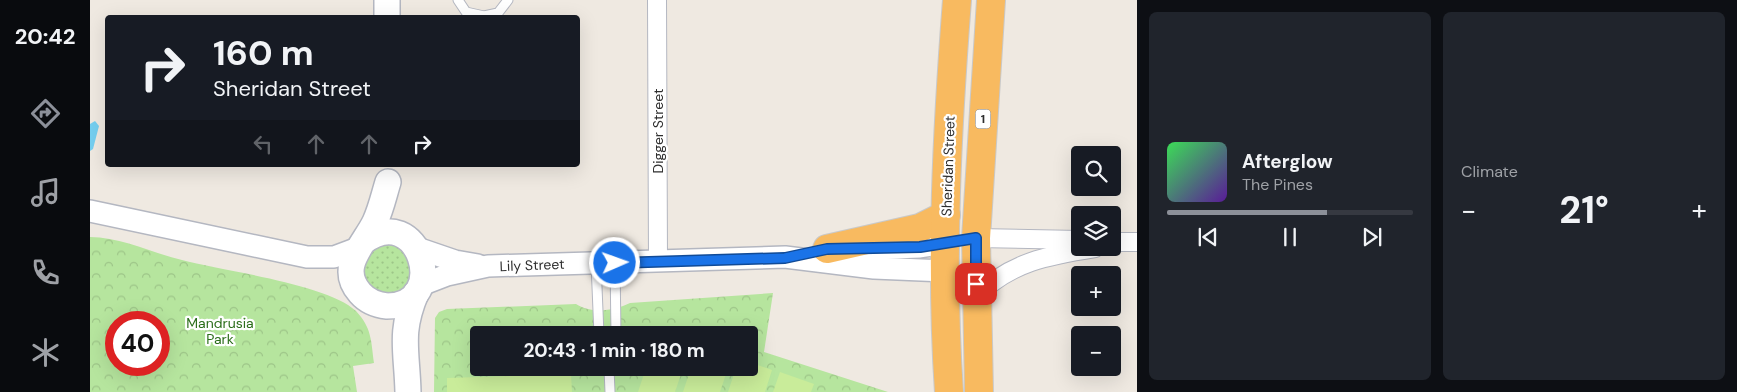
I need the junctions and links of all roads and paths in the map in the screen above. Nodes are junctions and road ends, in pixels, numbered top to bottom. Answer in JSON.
{"nodes":[{"id":1,"x":387,"y":0,"type":"edge"},
{"id":2,"x":458,"y":0,"type":"edge"},
{"id":3,"x":508,"y":0,"type":"edge"},
{"id":4,"x":657,"y":0,"type":"edge"},
{"id":5,"x":957,"y":0,"type":"edge"},
{"id":6,"x":990,"y":0,"type":"edge"},
{"id":7,"x":387,"y":15,"type":"edge"},
{"id":8,"x":480,"y":15,"type":"edge"},
{"id":9,"x":491,"y":15,"type":"edge"},
{"id":10,"x":388,"y":174,"type":"edge"},
{"id":11,"x":90,"y":211,"type":"edge"},
{"id":12,"x":946,"y":215,"type":"junction"},
{"id":13,"x":976,"y":238,"type":"junction"},
{"id":14,"x":1071,"y":240,"type":"edge"},
{"id":15,"x":945,"y":242,"type":"junction"},
{"id":16,"x":412,"y":243,"type":"junction"},
{"id":17,"x":361,"y":245,"type":"junction"},
{"id":18,"x":827,"y":249,"type":"junction"},
{"id":19,"x":1071,"y":252,"type":"edge"},
{"id":20,"x":307,"y":257,"type":"junction"},
{"id":21,"x":785,"y":258,"type":"junction"},
{"id":22,"x":658,"y":262,"type":"junction"},
{"id":23,"x":605,"y":263,"type":"junction"},
{"id":24,"x":488,"y":266,"type":"junction"},
{"id":25,"x":946,"y":272,"type":"junction"},
{"id":26,"x":976,"y":284,"type":"junction"},
{"id":27,"x":418,"y":289,"type":"junction"},
{"id":28,"x":365,"y":295,"type":"junction"},
{"id":29,"x":600,"y":326,"type":"edge"},
{"id":30,"x":615,"y":326,"type":"edge"},
{"id":31,"x":404,"y":351,"type":"junction"},
{"id":32,"x":610,"y":376,"type":"edge"},
{"id":33,"x":408,"y":392,"type":"edge"},
{"id":34,"x":610,"y":392,"type":"edge"},
{"id":35,"x":949,"y":392,"type":"edge"},
{"id":36,"x":979,"y":392,"type":"edge"}],
"edges":[{"from":1,"to":7,"type":"main road"},
{"from":2,"to":8,"type":"lane"},
{"from":3,"to":9,"type":"lane"},
{"from":4,"to":22,"type":"street","name":"Digger Street"},
{"from":5,"to":12,"type":"highway","name":"Sheridan Street"},
{"from":6,"to":13,"type":"highway","number":"1"},
{"from":10,"to":16,"type":"main road"},
{"from":10,"to":17,"type":"main road"},
{"from":11,"to":20,"type":"street"},
{"from":12,"to":15,"type":"highway","name":"Sheridan Street"},
{"from":12,"to":18,"type":"highway"},
{"from":13,"to":14,"type":"street","name":"Lily Street"},
{"from":13,"to":15,"type":"highway","name":"Lily Street"},
{"from":13,"to":26,"type":"highway","number":"1"},
{"from":15,"to":18,"type":"street","name":"Lily Street"},
{"from":15,"to":25,"type":"highway","name":"Sheridan Street"},
{"from":16,"to":17,"type":"main road"},
{"from":16,"to":24,"type":"street","name":"Lily Street"},
{"from":16,"to":27,"type":"main road"},
{"from":17,"to":20,"type":"street"},
{"from":17,"to":28,"type":"main road"},
{"from":18,"to":21,"type":"street","name":"Lily Street"},
{"from":19,"to":26,"type":"street"},
{"from":20,"to":28,"type":"street"},
{"from":21,"to":22,"type":"street","name":"Lily Street"},
{"from":21,"to":25,"type":"street","name":"Lily Street"},
{"from":22,"to":23,"type":"street","name":"Lily Street"},
{"from":23,"to":24,"type":"street","name":"Lily Street"},
{"from":23,"to":29,"type":"lane"},
{"from":23,"to":30,"type":"lane"},
{"from":24,"to":27,"type":"street","name":"Lily Street"},
{"from":25,"to":26,"type":"highway","name":"Lily Street"},
{"from":25,"to":35,"type":"highway","name":"Sheridan Street"},
{"from":26,"to":36,"type":"highway","number":"1"},
{"from":27,"to":28,"type":"main road"},
{"from":27,"to":31,"type":"main road"},
{"from":28,"to":31,"type":"main road"},
{"from":31,"to":33,"type":"main road"},
{"from":32,"to":34,"type":"lane"}]}
